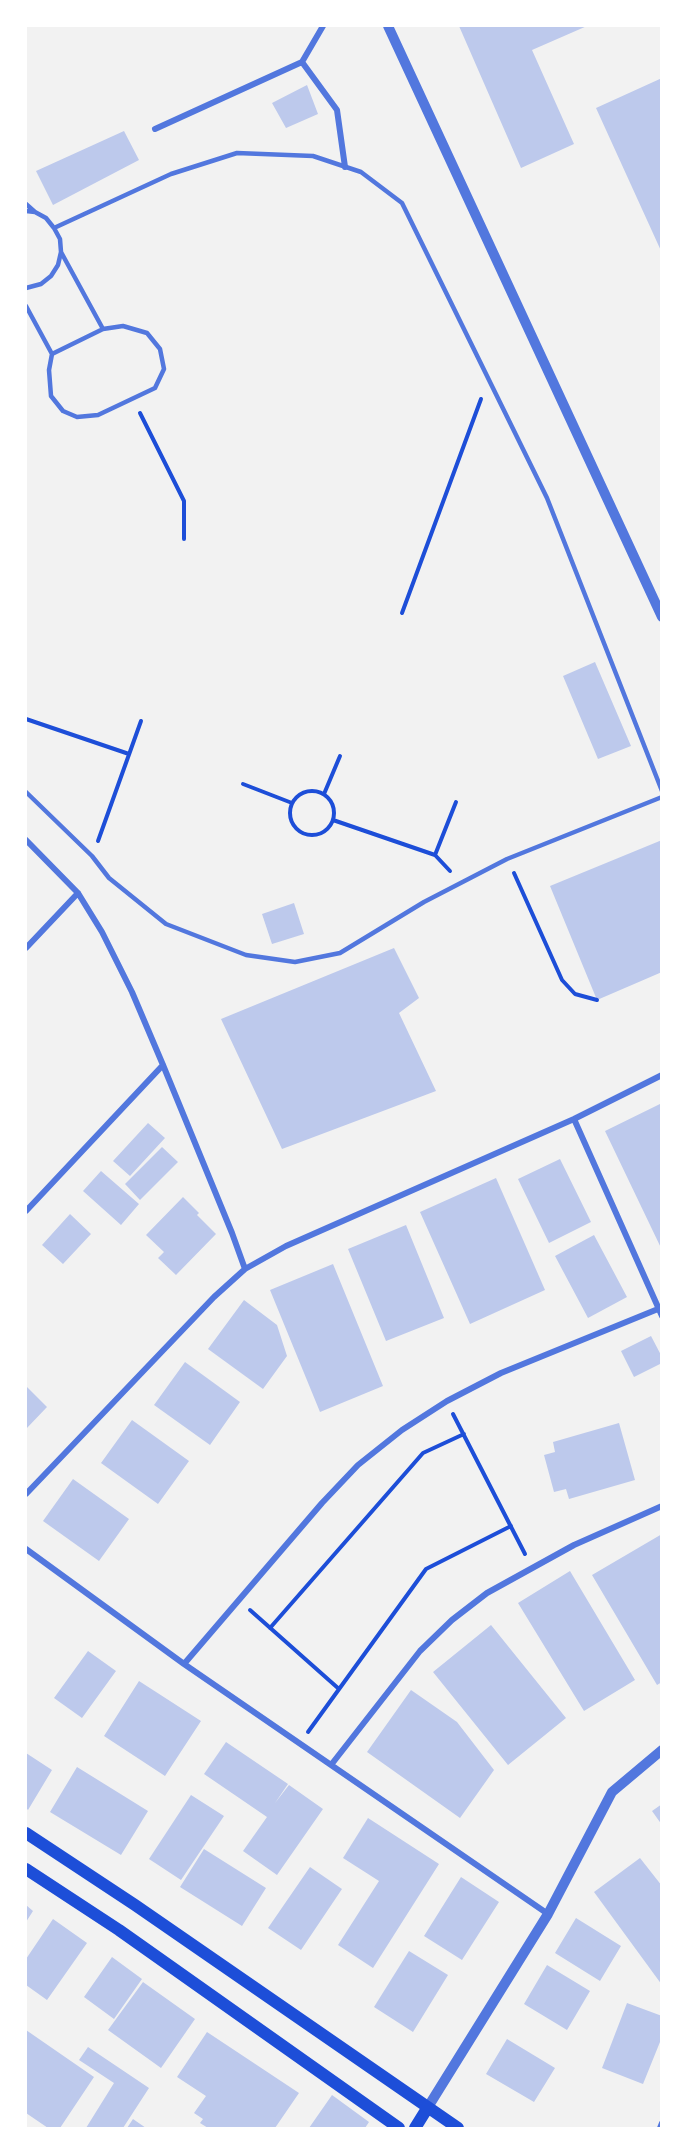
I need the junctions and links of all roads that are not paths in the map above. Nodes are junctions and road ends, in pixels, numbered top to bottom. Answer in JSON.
{"nodes":[{"id":1,"x":323,"y":26,"type":"edge"},
{"id":2,"x":388,"y":26,"type":"edge"},
{"id":3,"x":302,"y":62,"type":"junction"},
{"id":4,"x":155,"y":129,"type":"dead end"},
{"id":5,"x":345,"y":167,"type":"junction"},
{"id":6,"x":26,"y":204,"type":"edge"},
{"id":7,"x":26,"y":211,"type":"edge"},
{"id":8,"x":34,"y":212,"type":"junction"},
{"id":9,"x":54,"y":228,"type":"junction"},
{"id":10,"x":61,"y":252,"type":"junction"},
{"id":11,"x":26,"y":288,"type":"edge"},
{"id":12,"x":26,"y":306,"type":"edge"},
{"id":13,"x":103,"y":329,"type":"junction"},
{"id":14,"x":52,"y":354,"type":"junction"},
{"id":15,"x":662,"y":617,"type":"edge"},
{"id":16,"x":662,"y":791,"type":"edge"},
{"id":17,"x":26,"y":792,"type":"edge"},
{"id":18,"x":662,"y":797,"type":"edge"},
{"id":19,"x":26,"y":840,"type":"edge"},
{"id":20,"x":78,"y":893,"type":"junction"},
{"id":21,"x":26,"y":948,"type":"edge"},
{"id":22,"x":163,"y":1065,"type":"junction"},
{"id":23,"x":662,"y":1075,"type":"edge"},
{"id":24,"x":574,"y":1119,"type":"junction"},
{"id":25,"x":26,"y":1211,"type":"edge"},
{"id":26,"x":245,"y":1269,"type":"junction"},
{"id":27,"x":658,"y":1309,"type":"junction"},
{"id":28,"x":662,"y":1316,"type":"edge"},
{"id":29,"x":26,"y":1494,"type":"edge"},
{"id":30,"x":662,"y":1506,"type":"edge"},
{"id":31,"x":26,"y":1549,"type":"edge"},
{"id":32,"x":184,"y":1664,"type":"junction"},
{"id":33,"x":662,"y":1750,"type":"edge"},
{"id":34,"x":331,"y":1765,"type":"junction"},
{"id":35,"x":26,"y":1833,"type":"edge"},
{"id":36,"x":26,"y":1869,"type":"edge"},
{"id":37,"x":548,"y":1914,"type":"junction"},
{"id":38,"x":428,"y":2107,"type":"junction"},
{"id":39,"x":662,"y":2123,"type":"edge"},
{"id":40,"x":399,"y":2128,"type":"edge"},
{"id":41,"x":415,"y":2128,"type":"edge"},
{"id":42,"x":458,"y":2128,"type":"edge"},
{"id":43,"x":660,"y":2128,"type":"edge"}],
"edges":[{"from":1,"to":3,"type":"street"},
{"from":2,"to":15,"type":"street"},
{"from":3,"to":4,"type":"street"},
{"from":3,"to":5,"type":"street"},
{"from":5,"to":9,"type":"lane"},
{"from":5,"to":16,"type":"lane"},
{"from":6,"to":8,"type":"lane"},
{"from":7,"to":8,"type":"lane"},
{"from":8,"to":9,"type":"lane"},
{"from":9,"to":10,"type":"lane"},
{"from":10,"to":11,"type":"lane"},
{"from":10,"to":13,"type":"lane"},
{"from":12,"to":14,"type":"lane"},
{"from":13,"to":14,"type":"lane"},
{"from":13,"to":14,"type":"lane"},
{"from":17,"to":18,"type":"lane"},
{"from":19,"to":20,"type":"street"},
{"from":20,"to":21,"type":"street"},
{"from":20,"to":22,"type":"street"},
{"from":22,"to":25,"type":"street"},
{"from":22,"to":26,"type":"street"},
{"from":23,"to":24,"type":"street"},
{"from":24,"to":26,"type":"street"},
{"from":24,"to":27,"type":"street"},
{"from":26,"to":29,"type":"street"},
{"from":27,"to":28,"type":"street"},
{"from":27,"to":32,"type":"street"},
{"from":30,"to":34,"type":"street"},
{"from":31,"to":32,"type":"street"},
{"from":32,"to":34,"type":"street"},
{"from":33,"to":37,"type":"street"},
{"from":34,"to":37,"type":"street"},
{"from":35,"to":38,"type":"main road"},
{"from":36,"to":40,"type":"main road"},
{"from":37,"to":38,"type":"street"},
{"from":38,"to":41,"type":"main road"},
{"from":38,"to":42,"type":"main road"},
{"from":39,"to":43,"type":"street"}]}
